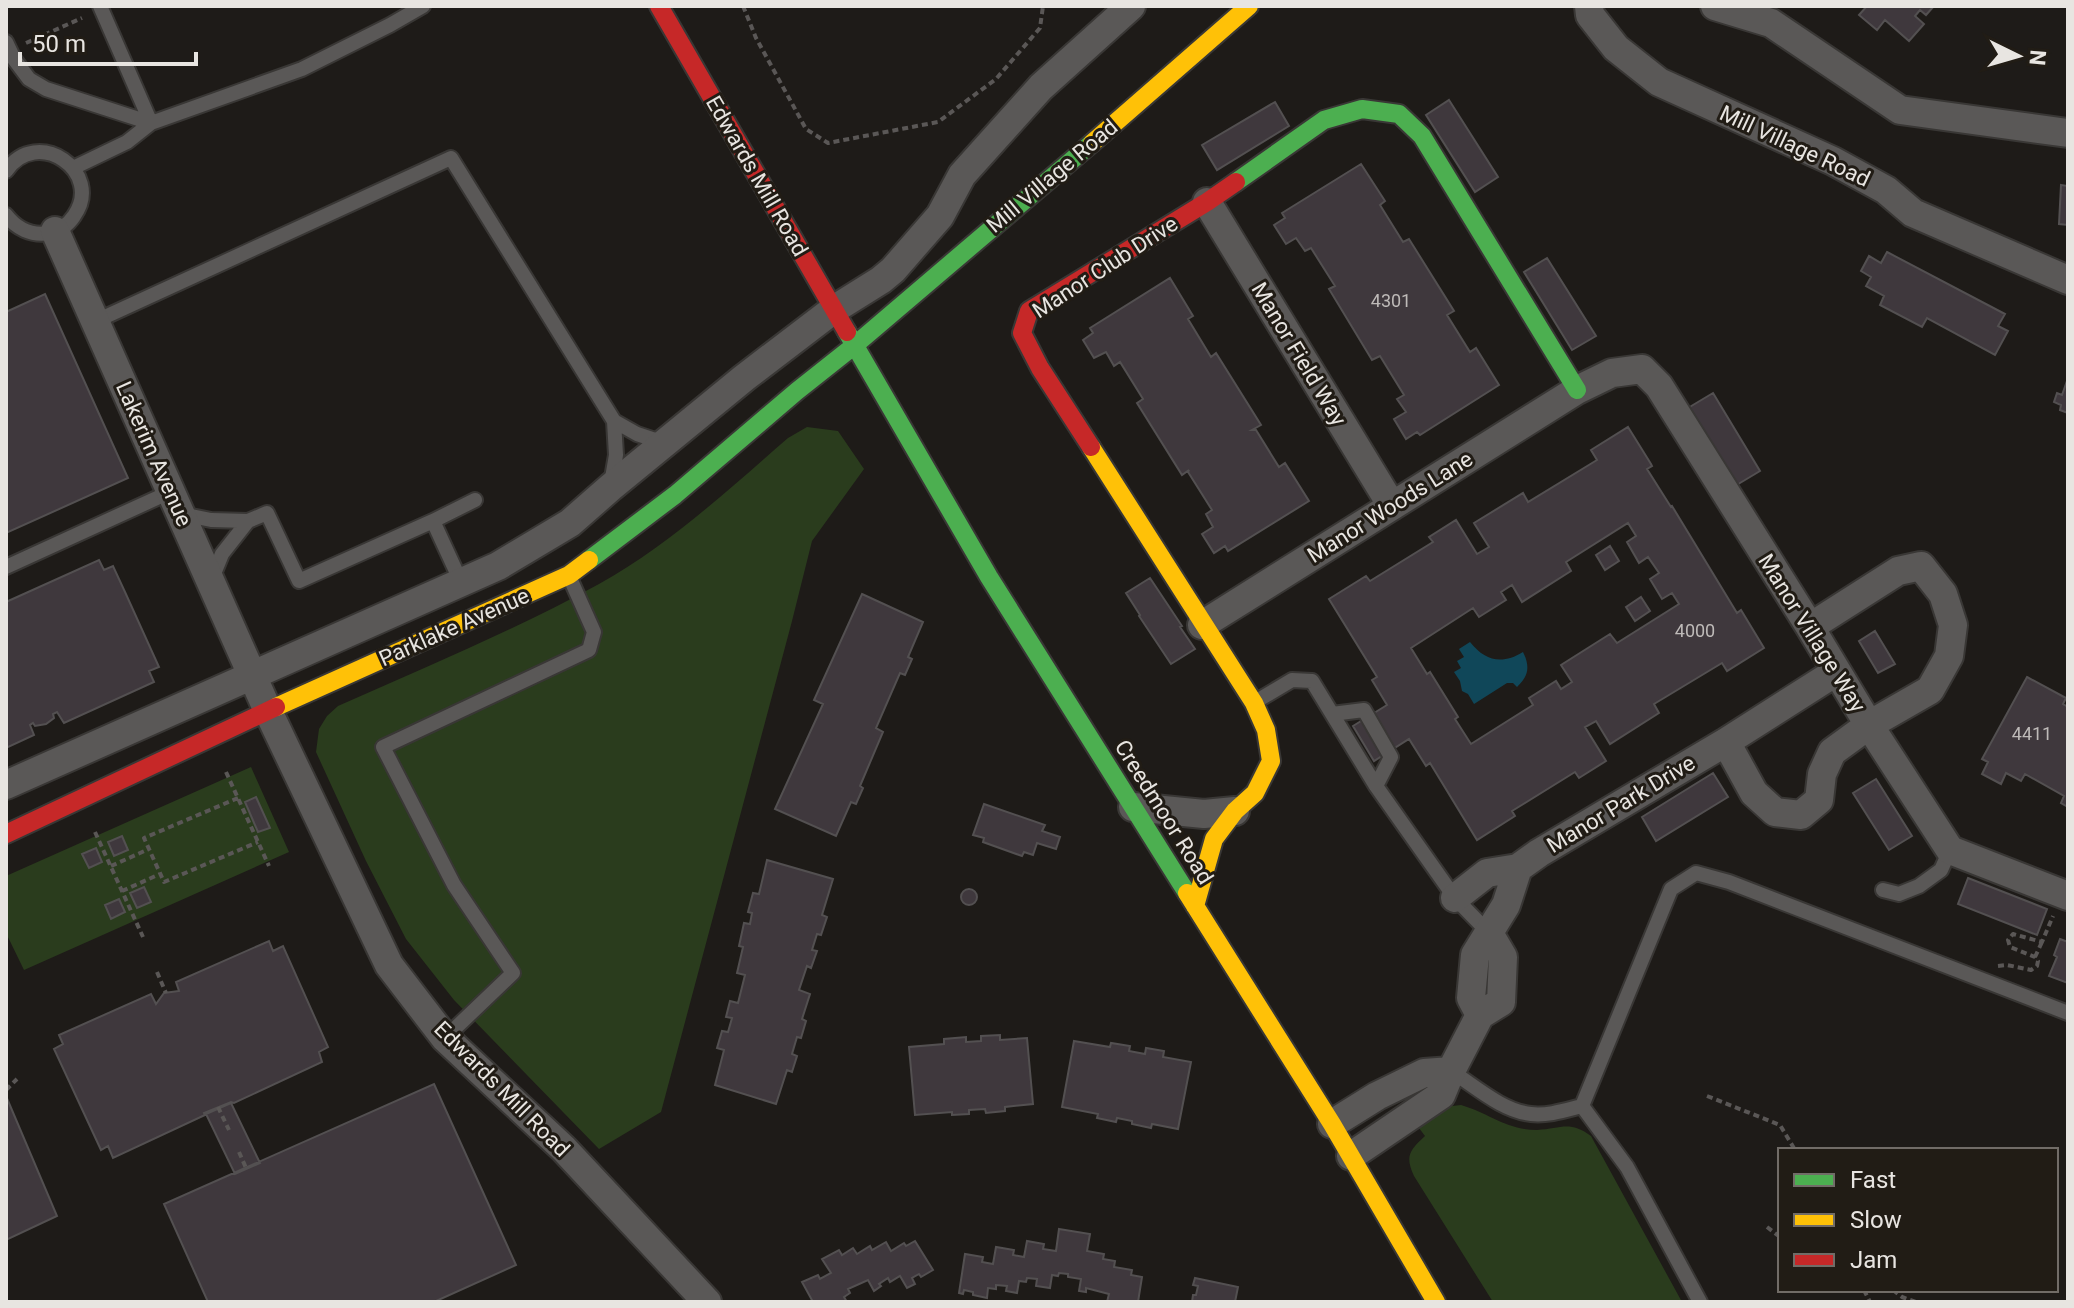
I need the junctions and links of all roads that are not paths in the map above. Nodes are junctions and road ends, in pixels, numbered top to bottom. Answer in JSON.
{"nodes":[{"id":1,"x":100,"y":6,"type":"edge"},
{"id":2,"x":423,"y":6,"type":"edge"},
{"id":3,"x":659,"y":6,"type":"edge"},
{"id":4,"x":1131,"y":6,"type":"edge"},
{"id":5,"x":1249,"y":6,"type":"edge"},
{"id":6,"x":1589,"y":6,"type":"edge"},
{"id":7,"x":1715,"y":6,"type":"edge"},
{"id":8,"x":6,"y":42,"type":"edge"},
{"id":9,"x":151,"y":123,"type":"junction"},
{"id":10,"x":2068,"y":133,"type":"edge"},
{"id":11,"x":73,"y":168,"type":"junction"},
{"id":12,"x":6,"y":171,"type":"edge"},
{"id":13,"x":1207,"y":202,"type":"junction"},
{"id":14,"x":6,"y":215,"type":"edge"},
{"id":15,"x":55,"y":231,"type":"junction"},
{"id":16,"x":2068,"y":280,"type":"edge"},
{"id":17,"x":833,"y":310,"type":"junction"},
{"id":18,"x":96,"y":321,"type":"junction"},
{"id":19,"x":855,"y":345,"type":"junction"},
{"id":20,"x":1577,"y":390,"type":"junction"},
{"id":21,"x":614,"y":421,"type":"junction"},
{"id":22,"x":665,"y":443,"type":"junction"},
{"id":23,"x":611,"y":487,"type":"junction"},
{"id":24,"x":475,"y":500,"type":"dead end"},
{"id":25,"x":175,"y":503,"type":"junction"},
{"id":26,"x":1392,"y":506,"type":"junction"},
{"id":27,"x":248,"y":521,"type":"junction"},
{"id":28,"x":433,"y":521,"type":"junction"},
{"id":29,"x":6,"y":567,"type":"edge"},
{"id":30,"x":569,"y":575,"type":"junction"},
{"id":31,"x":210,"y":582,"type":"junction"},
{"id":32,"x":461,"y":582,"type":"junction"},
{"id":33,"x":1202,"y":625,"type":"junction"},
{"id":34,"x":1810,"y":627,"type":"junction"},
{"id":35,"x":1836,"y":672,"type":"junction"},
{"id":36,"x":252,"y":676,"type":"junction"},
{"id":37,"x":1254,"y":703,"type":"junction"},
{"id":38,"x":268,"y":711,"type":"junction"},
{"id":39,"x":1332,"y":714,"type":"junction"},
{"id":40,"x":1869,"y":725,"type":"junction"},
{"id":41,"x":1726,"y":742,"type":"junction"},
{"id":42,"x":6,"y":785,"type":"edge"},
{"id":43,"x":1376,"y":786,"type":"junction"},
{"id":44,"x":1133,"y":807,"type":"junction"},
{"id":45,"x":1235,"y":811,"type":"junction"},
{"id":46,"x":6,"y":834,"type":"edge"},
{"id":47,"x":1950,"y":850,"type":"junction"},
{"id":48,"x":1518,"y":868,"type":"junction"},
{"id":49,"x":1883,"y":890,"type":"dead end"},
{"id":50,"x":1455,"y":898,"type":"junction"},
{"id":51,"x":2062,"y":904,"type":"edge"},
{"id":52,"x":1195,"y":906,"type":"junction"},
{"id":53,"x":1489,"y":933,"type":"junction"},
{"id":54,"x":2068,"y":1013,"type":"edge"},
{"id":55,"x":445,"y":1038,"type":"junction"},
{"id":56,"x":1451,"y":1071,"type":"junction"},
{"id":57,"x":1582,"y":1106,"type":"junction"},
{"id":58,"x":1332,"y":1124,"type":"junction"},
{"id":59,"x":1351,"y":1156,"type":"junction"},
{"id":60,"x":707,"y":1302,"type":"edge"},
{"id":61,"x":1436,"y":1302,"type":"edge"},
{"id":62,"x":1700,"y":1302,"type":"edge"}],
"edges":[{"from":1,"to":9,"type":"lane"},
{"from":2,"to":9,"type":"lane"},
{"from":3,"to":17,"type":"street","name":"Edwards Mill Road"},
{"from":4,"to":17,"type":"street"},
{"from":5,"to":19,"type":"street","name":"Mill Village Road"},
{"from":6,"to":16,"type":"street","name":"Mill Village Road"},
{"from":7,"to":10,"type":"street"},
{"from":8,"to":9,"type":"lane"},
{"from":9,"to":11,"type":"lane"},
{"from":11,"to":12,"type":"lane"},
{"from":11,"to":15,"type":"lane"},
{"from":13,"to":20,"type":"street","name":"Manor Club Drive"},
{"from":13,"to":26,"type":"street","name":"Manor Field Way"},
{"from":13,"to":33,"type":"street","name":"Manor Club Drive"},
{"from":14,"to":15,"type":"lane"},
{"from":15,"to":18,"type":"street","name":"Lakerim Avenue"},
{"from":17,"to":19,"type":"street","name":"Edwards Mill Road"},
{"from":17,"to":22,"type":"street","name":"Parklake Avenue"},
{"from":18,"to":21,"type":"lane"},
{"from":18,"to":25,"type":"street","name":"Lakerim Avenue"},
{"from":19,"to":30,"type":"street","name":"Parklake Avenue"},
{"from":19,"to":44,"type":"street","name":"Creedmoor Road"},
{"from":20,"to":26,"type":"street","name":"Manor Woods Lane"},
{"from":20,"to":34,"type":"street","name":"Manor Village Way"},
{"from":21,"to":22,"type":"lane"},
{"from":21,"to":23,"type":"lane"},
{"from":22,"to":23,"type":"street","name":"Parklake Avenue"},
{"from":23,"to":32,"type":"street","name":"Parklake Avenue"},
{"from":24,"to":28,"type":"lane"},
{"from":25,"to":27,"type":"lane"},
{"from":25,"to":29,"type":"lane"},
{"from":25,"to":31,"type":"street","name":"Lakerim Avenue"},
{"from":26,"to":33,"type":"street","name":"Manor Woods Lane"},
{"from":27,"to":28,"type":"lane"},
{"from":27,"to":31,"type":"lane"},
{"from":28,"to":32,"type":"lane"},
{"from":30,"to":38,"type":"street","name":"Parklake Avenue"},
{"from":30,"to":55,"type":"lane"},
{"from":31,"to":36,"type":"street","name":"Lakerim Avenue"},
{"from":32,"to":36,"type":"street","name":"Parklake Avenue"},
{"from":33,"to":37,"type":"street","name":"Manor Club Drive"},
{"from":34,"to":35,"type":"street","name":"Manor Village Way"},
{"from":34,"to":40,"type":"street"},
{"from":35,"to":40,"type":"street","name":"Manor Village Way"},
{"from":35,"to":41,"type":"street","name":"Manor Park Drive"},
{"from":36,"to":38,"type":"street","name":"Edwards Mill Road"},
{"from":36,"to":42,"type":"street","name":"Parklake Avenue"},
{"from":37,"to":39,"type":"lane"},
{"from":37,"to":45,"type":"street","name":"Manor Club Drive"},
{"from":38,"to":46,"type":"street","name":"Parklake Avenue"},
{"from":38,"to":55,"type":"street","name":"Edwards Mill Road"},
{"from":39,"to":43,"type":"lane"},
{"from":39,"to":43,"type":"lane"},
{"from":40,"to":41,"type":"street"},
{"from":40,"to":47,"type":"street","name":"Manor Village Way"},
{"from":41,"to":48,"type":"street","name":"Manor Park Drive"},
{"from":43,"to":50,"type":"lane"},
{"from":44,"to":45,"type":"street"},
{"from":44,"to":52,"type":"street","name":"Creedmoor Road"},
{"from":45,"to":52,"type":"street","name":"Manor Club Drive"},
{"from":47,"to":49,"type":"lane"},
{"from":47,"to":51,"type":"street"},
{"from":48,"to":50,"type":"street","name":"Manor Park Drive"},
{"from":48,"to":53,"type":"street"},
{"from":50,"to":53,"type":"lane"},
{"from":52,"to":58,"type":"street","name":"Creedmoor Road"},
{"from":53,"to":56,"type":"street"},
{"from":54,"to":57,"type":"lane"},
{"from":55,"to":60,"type":"street","name":"Edwards Mill Road"},
{"from":56,"to":57,"type":"lane"},
{"from":56,"to":58,"type":"street"},
{"from":56,"to":59,"type":"street"},
{"from":57,"to":62,"type":"lane"},
{"from":58,"to":59,"type":"street","name":"Creedmoor Road"},
{"from":59,"to":61,"type":"street","name":"Creedmoor Road"}]}
